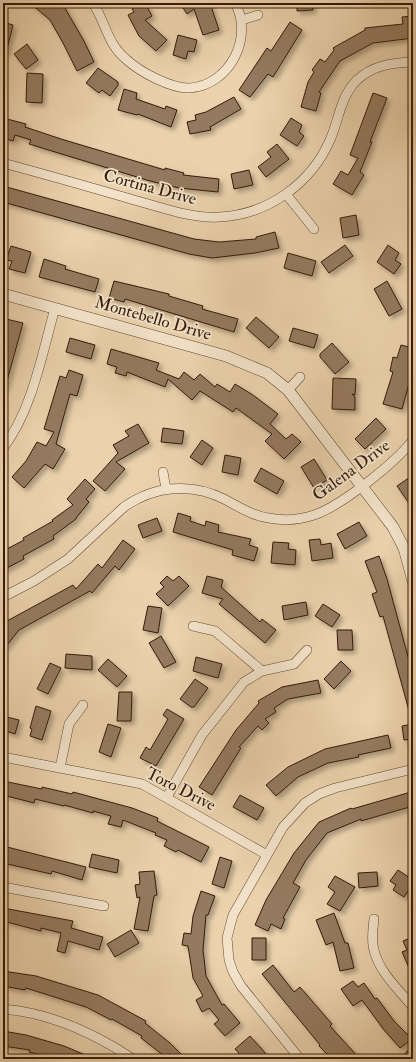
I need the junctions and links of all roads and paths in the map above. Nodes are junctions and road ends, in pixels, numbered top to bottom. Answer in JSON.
{"nodes":[{"id":1,"x":93,"y":3,"type":"edge"},
{"id":2,"x":235,"y":3,"type":"edge"},
{"id":3,"x":258,"y":15,"type":"dead end"},
{"id":4,"x":242,"y":20,"type":"junction"},
{"id":5,"x":413,"y":62,"type":"edge"},
{"id":6,"x":3,"y":163,"type":"edge"},
{"id":7,"x":286,"y":194,"type":"junction"},
{"id":8,"x":314,"y":229,"type":"dead end"},
{"id":9,"x":3,"y":294,"type":"edge"},
{"id":10,"x":55,"y":308,"type":"junction"},
{"id":11,"x":300,"y":377,"type":"dead end"},
{"id":12,"x":288,"y":390,"type":"junction"},
{"id":13,"x":413,"y":440,"type":"edge"},
{"id":14,"x":3,"y":448,"type":"edge"},
{"id":15,"x":163,"y":472,"type":"dead end"},
{"id":16,"x":362,"y":486,"type":"junction"},
{"id":17,"x":166,"y":489,"type":"junction"},
{"id":18,"x":413,"y":581,"type":"edge"},
{"id":19,"x":3,"y":597,"type":"edge"},
{"id":20,"x":194,"y":626,"type":"dead end"},
{"id":21,"x":307,"y":650,"type":"dead end"},
{"id":22,"x":262,"y":671,"type":"junction"},
{"id":23,"x":83,"y":704,"type":"dead end"},
{"id":24,"x":3,"y":757,"type":"edge"},
{"id":25,"x":60,"y":768,"type":"junction"},
{"id":26,"x":413,"y":769,"type":"edge"},
{"id":27,"x":167,"y":797,"type":"junction"},
{"id":28,"x":267,"y":855,"type":"junction"},
{"id":29,"x":3,"y":887,"type":"edge"},
{"id":30,"x":104,"y":906,"type":"dead end"},
{"id":31,"x":374,"y":919,"type":"dead end"},
{"id":32,"x":413,"y":1007,"type":"edge"},
{"id":33,"x":3,"y":1009,"type":"edge"},
{"id":34,"x":133,"y":1059,"type":"edge"},
{"id":35,"x":300,"y":1059,"type":"edge"}],
"edges":[{"from":1,"to":4,"type":"street"},
{"from":2,"to":4,"type":"street"},
{"from":3,"to":4,"type":"street"},
{"from":5,"to":7,"type":"street","name":"Cortina Drive"},
{"from":6,"to":7,"type":"street","name":"Cortina Drive"},
{"from":7,"to":8,"type":"street"},
{"from":9,"to":10,"type":"street","name":"Montebello Drive"},
{"from":10,"to":12,"type":"street","name":"Montebello Drive"},
{"from":10,"to":14,"type":"street"},
{"from":11,"to":12,"type":"street"},
{"from":12,"to":16,"type":"street","name":"Montebello Drive"},
{"from":13,"to":16,"type":"street","name":"Galena Drive"},
{"from":15,"to":17,"type":"street"},
{"from":16,"to":17,"type":"street","name":"Galena Drive"},
{"from":16,"to":18,"type":"street","name":"Montebello Drive"},
{"from":17,"to":19,"type":"street","name":"Galena Drive"},
{"from":20,"to":22,"type":"street"},
{"from":21,"to":22,"type":"street"},
{"from":22,"to":27,"type":"street"},
{"from":23,"to":25,"type":"street"},
{"from":24,"to":25,"type":"street","name":"Toro Drive"},
{"from":25,"to":27,"type":"street","name":"Toro Drive"},
{"from":26,"to":28,"type":"street"},
{"from":27,"to":28,"type":"street","name":"Toro Drive"},
{"from":28,"to":35,"type":"street"},
{"from":29,"to":30,"type":"street"},
{"from":31,"to":32,"type":"street"},
{"from":33,"to":34,"type":"street"}]}
